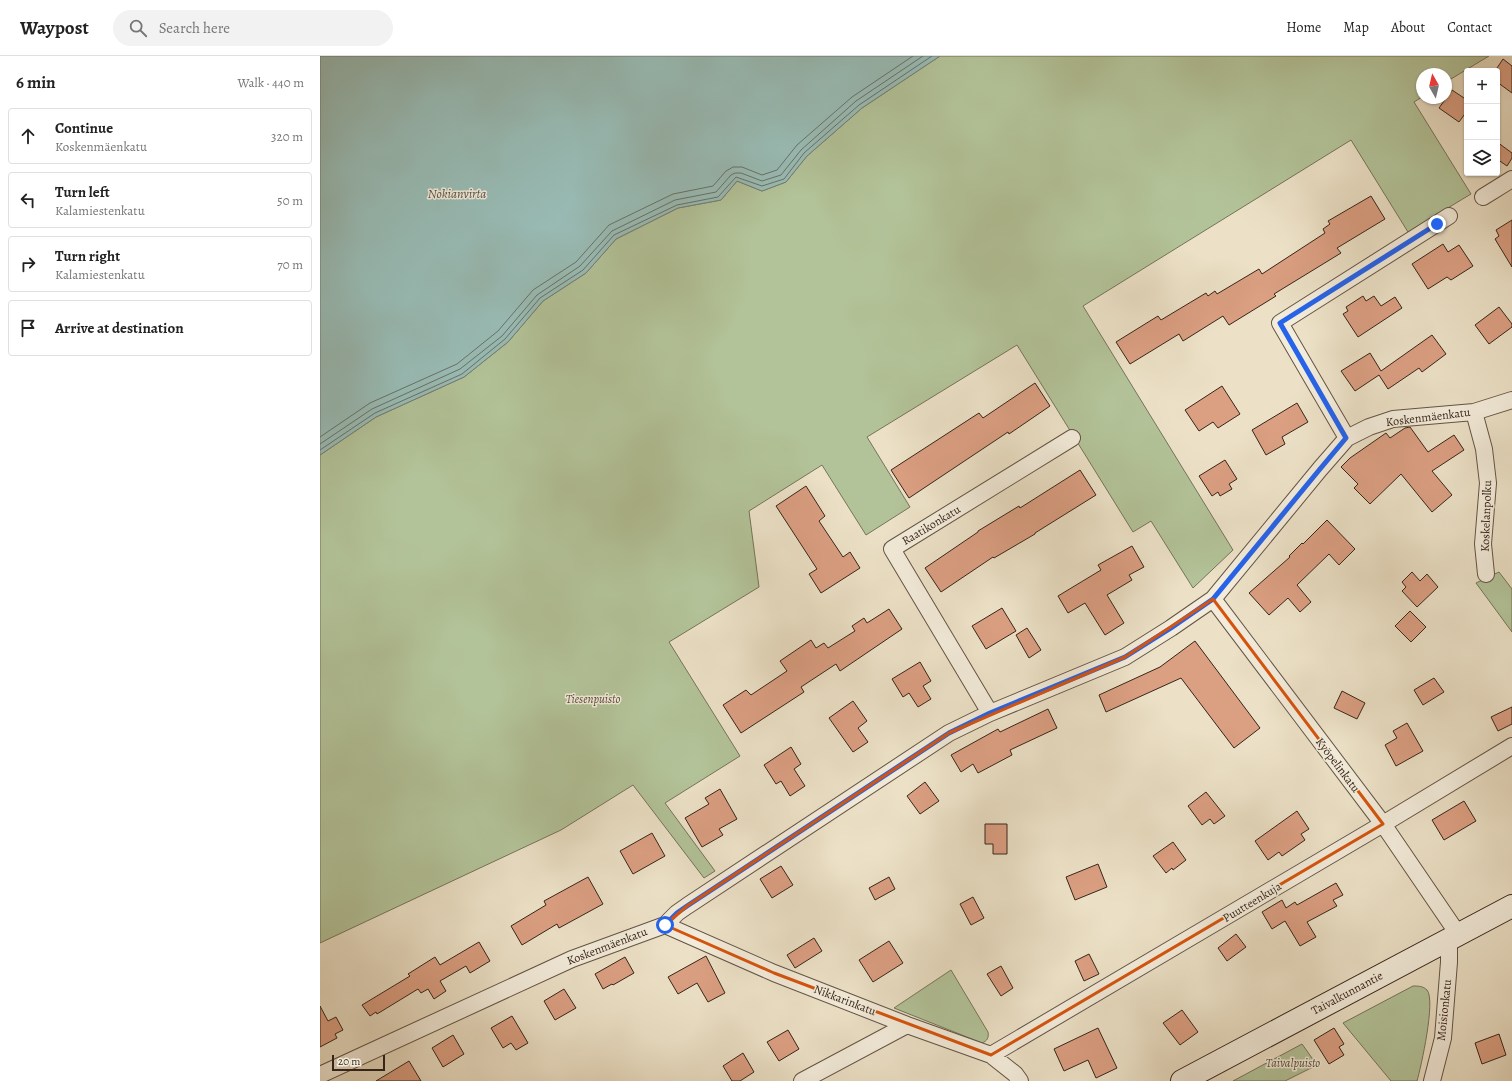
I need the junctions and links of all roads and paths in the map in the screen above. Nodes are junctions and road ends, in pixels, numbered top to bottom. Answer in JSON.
{"nodes":[{"id":1,"x":1512,"y":179,"type":"edge"},
{"id":2,"x":1483,"y":197,"type":"dead end"},
{"id":3,"x":1449,"y":216,"type":"dead end"},
{"id":4,"x":1512,"y":400,"type":"edge"},
{"id":5,"x":1474,"y":412,"type":"junction"},
{"id":6,"x":1072,"y":438,"type":"dead end"},
{"id":7,"x":1346,"y":438,"type":"junction"},
{"id":8,"x":1486,"y":574,"type":"dead end"},
{"id":9,"x":1213,"y":599,"type":"junction"},
{"id":10,"x":990,"y":713,"type":"junction"},
{"id":11,"x":1512,"y":746,"type":"edge"},
{"id":12,"x":1383,"y":824,"type":"junction"},
{"id":13,"x":1512,"y":906,"type":"edge"},
{"id":14,"x":665,"y":925,"type":"junction"},
{"id":15,"x":1454,"y":936,"type":"junction"},
{"id":16,"x":908,"y":1025,"type":"junction"},
{"id":17,"x":991,"y":1055,"type":"junction"},
{"id":18,"x":320,"y":1075,"type":"edge"},
{"id":19,"x":802,"y":1081,"type":"edge"},
{"id":20,"x":1020,"y":1081,"type":"edge"},
{"id":21,"x":1182,"y":1081,"type":"edge"},
{"id":22,"x":1432,"y":1081,"type":"edge"}],
"edges":[{"from":1,"to":2,"type":"street"},
{"from":3,"to":7,"type":"street"},
{"from":4,"to":5,"type":"street","name":"Koskenmäenkatu"},
{"from":5,"to":7,"type":"street","name":"Koskenmäenkatu"},
{"from":5,"to":8,"type":"street","name":"Koskelanpolku"},
{"from":6,"to":10,"type":"street","name":"Raatikonkatu"},
{"from":7,"to":9,"type":"street","name":"Koskenmäenkatu"},
{"from":9,"to":10,"type":"street","name":"Koskenmäenkatu"},
{"from":9,"to":12,"type":"street","name":"Kyöpelinkatu"},
{"from":10,"to":14,"type":"street","name":"Koskenmäenkatu"},
{"from":11,"to":12,"type":"street","name":"Puutteenkuja"},
{"from":12,"to":15,"type":"street","name":"Kyöpelinkatu"},
{"from":12,"to":17,"type":"street","name":"Puutteenkuja"},
{"from":13,"to":15,"type":"main road","name":"Taivalkunnantie"},
{"from":14,"to":16,"type":"street","name":"Nikkarinkatu"},
{"from":14,"to":18,"type":"street","name":"Koskenmäenkatu"},
{"from":15,"to":21,"type":"main road","name":"Taivalkunnantie"},
{"from":15,"to":22,"type":"street","name":"Moisionkatu"},
{"from":16,"to":17,"type":"street","name":"Nikkarinkatu"},
{"from":16,"to":19,"type":"street"},
{"from":17,"to":20,"type":"street","name":"Nikkarinkatu"}]}
